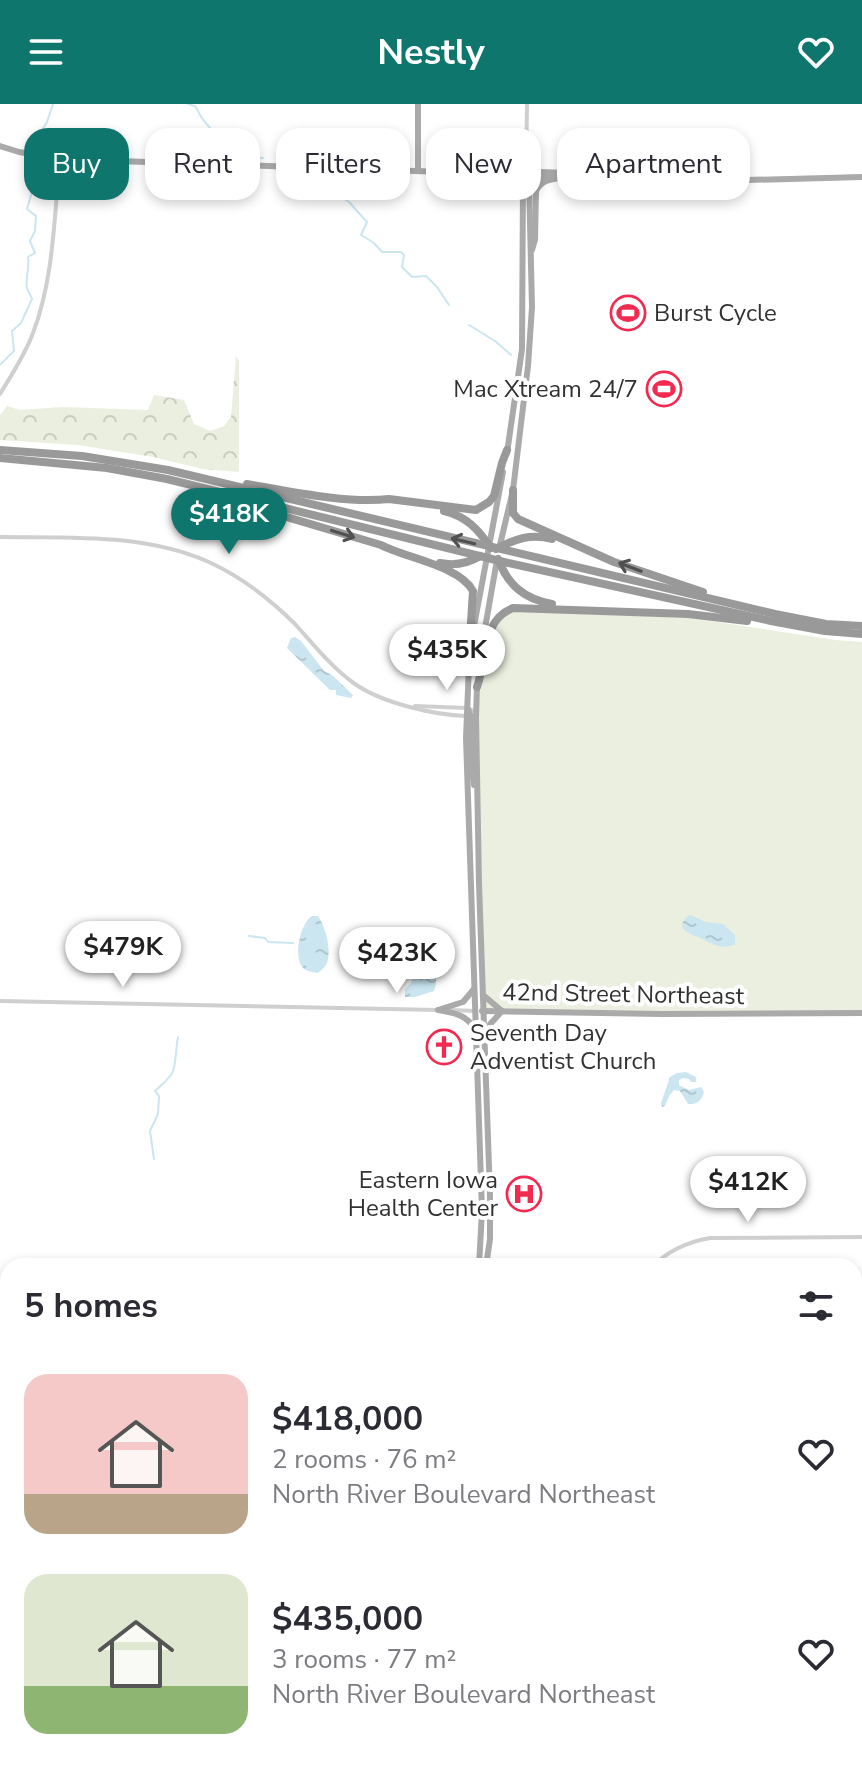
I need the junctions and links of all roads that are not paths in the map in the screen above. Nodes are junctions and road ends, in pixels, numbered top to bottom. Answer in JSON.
{"nodes":[{"id":1,"x":418,"y":104,"type":"edge"},
{"id":2,"x":527,"y":104,"type":"edge"},
{"id":3,"x":528,"y":128,"type":"edge"},
{"id":4,"x":0,"y":146,"type":"edge"},
{"id":5,"x":24,"y":153,"type":"edge"},
{"id":6,"x":129,"y":161,"type":"edge"},
{"id":7,"x":418,"y":171,"type":"junction"},
{"id":8,"x":426,"y":171,"type":"edge"},
{"id":9,"x":862,"y":177,"type":"edge"},
{"id":10,"x":557,"y":179,"type":"edge"},
{"id":11,"x":750,"y":180,"type":"edge"},
{"id":12,"x":56,"y":200,"type":"edge"},
{"id":13,"x":522,"y":200,"type":"edge"},
{"id":14,"x":523,"y":200,"type":"edge"},
{"id":15,"x":529,"y":200,"type":"edge"},
{"id":16,"x":523,"y":212,"type":"junction"},
{"id":17,"x":530,"y":257,"type":"junction"},
{"id":18,"x":0,"y":394,"type":"edge"},
{"id":19,"x":0,"y":450,"type":"edge"},
{"id":20,"x":507,"y":450,"type":"junction"},
{"id":21,"x":0,"y":458,"type":"edge"},
{"id":22,"x":168,"y":470,"type":"junction"},
{"id":23,"x":134,"y":473,"type":"junction"},
{"id":24,"x":513,"y":490,"type":"junction"},
{"id":25,"x":375,"y":500,"type":"junction"},
{"id":26,"x":0,"y":537,"type":"edge"},
{"id":27,"x":381,"y":545,"type":"junction"},
{"id":28,"x":496,"y":551,"type":"junction"},
{"id":29,"x":590,"y":552,"type":"junction"},
{"id":30,"x":757,"y":609,"type":"junction"},
{"id":31,"x":632,"y":611,"type":"junction"},
{"id":32,"x":862,"y":626,"type":"edge"},
{"id":33,"x":862,"y":634,"type":"edge"},
{"id":34,"x":468,"y":669,"type":"junction"},
{"id":35,"x":477,"y":687,"type":"junction"},
{"id":36,"x":470,"y":712,"type":"junction"},
{"id":37,"x":475,"y":987,"type":"junction"},
{"id":38,"x":482,"y":994,"type":"junction"},
{"id":39,"x":0,"y":1001,"type":"edge"},
{"id":40,"x":438,"y":1010,"type":"junction"},
{"id":41,"x":479,"y":1011,"type":"junction"},
{"id":42,"x":502,"y":1011,"type":"junction"},
{"id":43,"x":862,"y":1013,"type":"edge"},
{"id":44,"x":484,"y":1031,"type":"junction"},
{"id":45,"x":477,"y":1036,"type":"junction"},
{"id":46,"x":862,"y":1237,"type":"edge"},
{"id":47,"x":479,"y":1258,"type":"edge"},
{"id":48,"x":487,"y":1258,"type":"edge"},
{"id":49,"x":663,"y":1258,"type":"edge"}],
"edges":[{"from":1,"to":7,"type":"main road"},
{"from":2,"to":3,"type":"street"},
{"from":4,"to":5,"type":"main road"},
{"from":6,"to":7,"type":"main road"},
{"from":7,"to":8,"type":"main road"},
{"from":9,"to":11,"type":"main road"},
{"from":10,"to":17,"type":"main road"},
{"from":12,"to":18,"type":"street"},
{"from":13,"to":16,"type":"main road"},
{"from":14,"to":16,"type":"main road"},
{"from":15,"to":17,"type":"main road"},
{"from":16,"to":20,"type":"main road"},
{"from":17,"to":24,"type":"main road"},
{"from":19,"to":22,"type":"highway"},
{"from":20,"to":25,"type":"highway"},
{"from":20,"to":28,"type":"main road"},
{"from":21,"to":23,"type":"highway"},
{"from":22,"to":25,"type":"highway"},
{"from":30,"to":22,"type":"highway","one_way":true},
{"from":23,"to":27,"type":"highway","one_way":true},
{"from":23,"to":33,"type":"highway"},
{"from":24,"to":28,"type":"main road"},
{"from":24,"to":29,"type":"highway"},
{"from":25,"to":28,"type":"highway"},
{"from":26,"to":36,"type":"street"},
{"from":27,"to":28,"type":"highway"},
{"from":27,"to":34,"type":"highway"},
{"from":28,"to":29,"type":"highway"},
{"from":28,"to":31,"type":"highway"},
{"from":28,"to":34,"type":"main road"},
{"from":28,"to":35,"type":"main road"},
{"from":30,"to":29,"type":"highway","one_way":true},
{"from":30,"to":32,"type":"highway"},
{"from":31,"to":33,"type":"highway"},
{"from":31,"to":35,"type":"highway"},
{"from":34,"to":36,"type":"main road"},
{"from":35,"to":36,"type":"main road"},
{"from":36,"to":37,"type":"main road"},
{"from":36,"to":38,"type":"main road"},
{"from":37,"to":40,"type":"main road"},
{"from":37,"to":41,"type":"main road"},
{"from":38,"to":41,"type":"main road"},
{"from":38,"to":42,"type":"main road"},
{"from":39,"to":40,"type":"street","name":"42nd Street Northeast"},
{"from":40,"to":41,"type":"street","name":"42nd Street Northeast"},
{"from":40,"to":45,"type":"main road"},
{"from":41,"to":42,"type":"main road","name":"42nd Street Northeast"},
{"from":41,"to":44,"type":"main road"},
{"from":41,"to":45,"type":"main road"},
{"from":42,"to":43,"type":"main road","name":"42nd Street Northeast"},
{"from":42,"to":44,"type":"main road"},
{"from":44,"to":48,"type":"main road"},
{"from":45,"to":47,"type":"main road"},
{"from":46,"to":49,"type":"street"}]}
